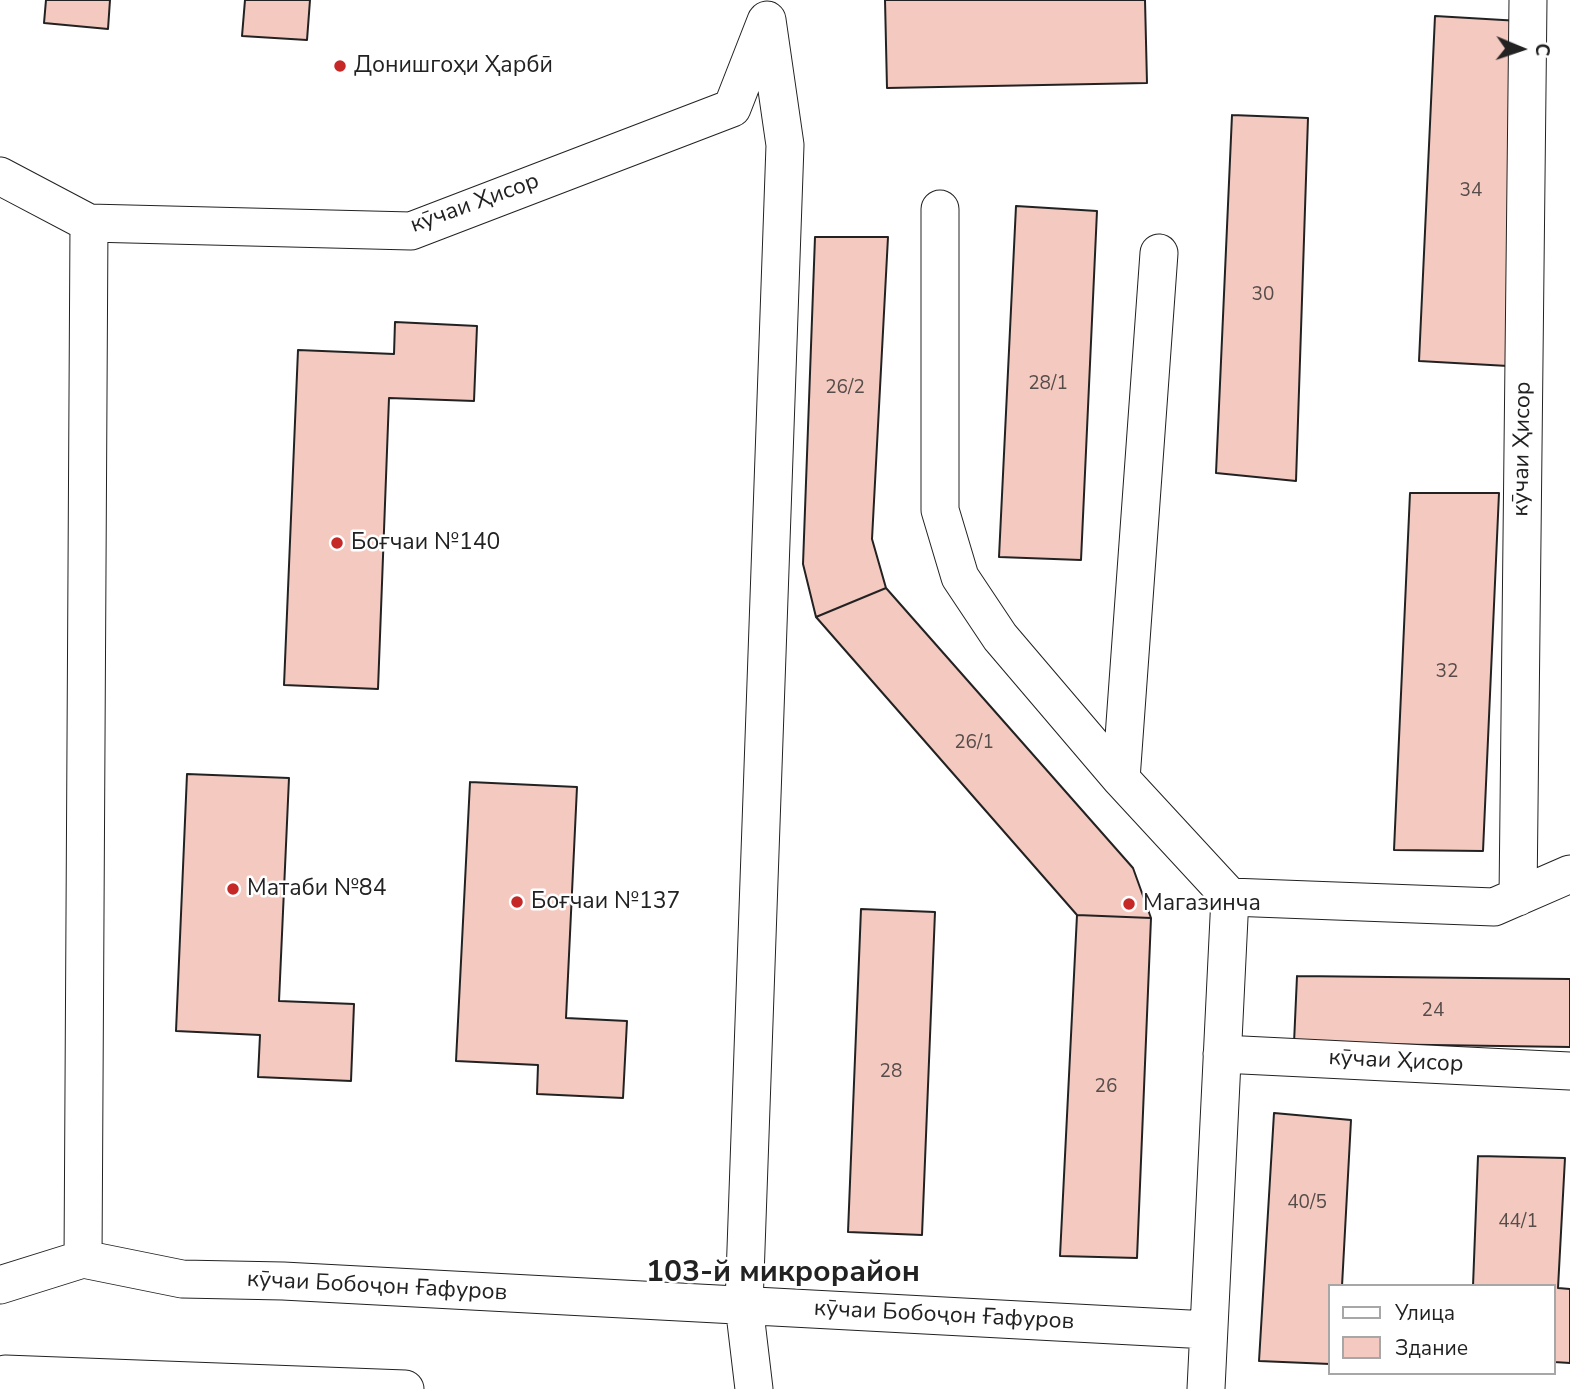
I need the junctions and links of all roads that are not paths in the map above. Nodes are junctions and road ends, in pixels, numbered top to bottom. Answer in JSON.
{"nodes":[{"id":1,"x":1528,"y":0,"type":"edge"},
{"id":2,"x":771,"y":10,"type":"edge"},
{"id":3,"x":0,"y":176,"type":"edge"},
{"id":4,"x":940,"y":209,"type":"dead end"},
{"id":5,"x":89,"y":223,"type":"junction"},
{"id":6,"x":1159,"y":253,"type":"dead end"},
{"id":7,"x":1121,"y":779,"type":"junction"},
{"id":8,"x":1570,"y":874,"type":"edge"},
{"id":9,"x":1230,"y":897,"type":"junction"},
{"id":10,"x":1518,"y":897,"type":"junction"},
{"id":11,"x":1222,"y":1054,"type":"junction"},
{"id":12,"x":1570,"y":1071,"type":"edge"},
{"id":13,"x":83,"y":1259,"type":"junction"},
{"id":14,"x":0,"y":1285,"type":"edge"},
{"id":15,"x":744,"y":1305,"type":"junction"},
{"id":16,"x":1208,"y":1330,"type":"junction"},
{"id":17,"x":10,"y":1378,"type":"edge"},
{"id":18,"x":184,"y":1384,"type":"edge"},
{"id":19,"x":405,"y":1389,"type":"edge"},
{"id":20,"x":754,"y":1389,"type":"edge"},
{"id":21,"x":1206,"y":1389,"type":"edge"}],
"edges":[{"from":1,"to":10,"type":"street","name":"кӯчаи Ҳисор"},
{"from":2,"to":5,"type":"street","name":"кӯчаи Ҳисор"},
{"from":2,"to":15,"type":"street"},
{"from":3,"to":5,"type":"street"},
{"from":4,"to":7,"type":"street"},
{"from":5,"to":13,"type":"street"},
{"from":6,"to":7,"type":"street"},
{"from":7,"to":9,"type":"street"},
{"from":8,"to":10,"type":"street"},
{"from":9,"to":10,"type":"street"},
{"from":9,"to":11,"type":"street"},
{"from":11,"to":12,"type":"street","name":"кӯчаи Ҳисор"},
{"from":11,"to":16,"type":"street"},
{"from":13,"to":14,"type":"street","name":"кӯчаи Бобоҷон Ғафуров"},
{"from":13,"to":15,"type":"street","name":"кӯчаи Бобоҷон Ғафуров"},
{"from":15,"to":16,"type":"street","name":"кӯчаи Бобоҷон Ғафуров"},
{"from":15,"to":20,"type":"street"},
{"from":16,"to":21,"type":"street"},
{"from":17,"to":18,"type":"street"},
{"from":18,"to":19,"type":"street"}]}
